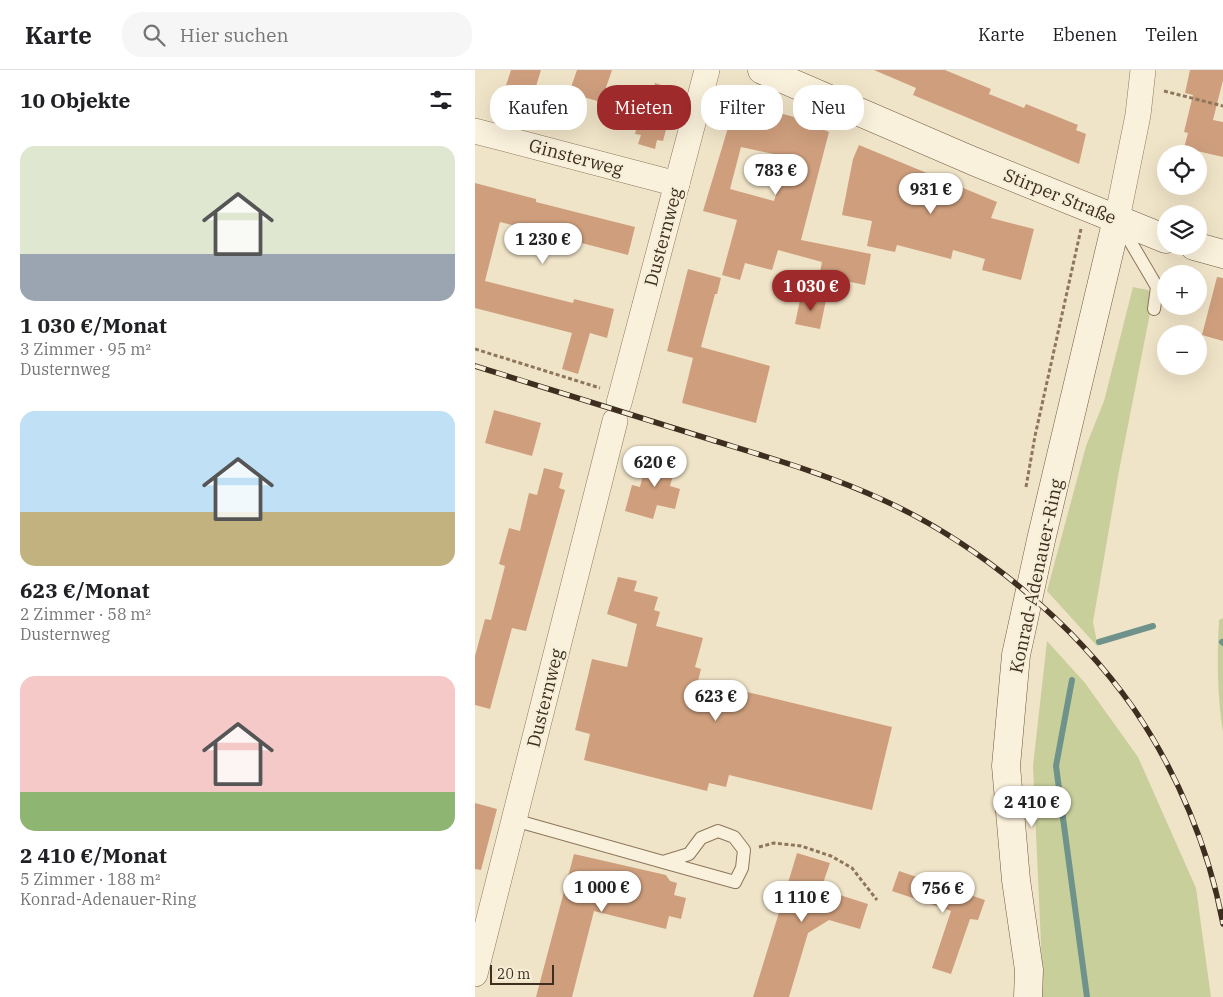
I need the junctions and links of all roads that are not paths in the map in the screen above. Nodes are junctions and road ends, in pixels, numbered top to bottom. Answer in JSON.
{"nodes":[{"id":1,"x":707,"y":70,"type":"edge"},
{"id":2,"x":762,"y":70,"type":"edge"},
{"id":3,"x":1143,"y":70,"type":"edge"},
{"id":4,"x":791,"y":76,"type":"edge"},
{"id":5,"x":475,"y":131,"type":"edge"},
{"id":6,"x":677,"y":184,"type":"junction"},
{"id":7,"x":1117,"y":219,"type":"junction"},
{"id":8,"x":1157,"y":235,"type":"edge"},
{"id":9,"x":1207,"y":250,"type":"edge"},
{"id":10,"x":1223,"y":254,"type":"edge"},
{"id":11,"x":1154,"y":308,"type":"dead end"},
{"id":12,"x":514,"y":820,"type":"junction"},
{"id":13,"x":663,"y":862,"type":"junction"},
{"id":14,"x":483,"y":908,"type":"edge"},
{"id":15,"x":475,"y":974,"type":"edge"},
{"id":16,"x":1028,"y":997,"type":"edge"}],
"edges":[{"from":1,"to":6,"type":"street","name":"Dusternweg"},
{"from":2,"to":4,"type":"street","name":"Stirper Straße"},
{"from":3,"to":7,"type":"street"},
{"from":4,"to":7,"type":"street","name":"Stirper Straße"},
{"from":5,"to":6,"type":"street","name":"Ginsterweg"},
{"from":6,"to":12,"type":"street","name":"Dusternweg"},
{"from":7,"to":8,"type":"street","name":"Stirper Straße"},
{"from":7,"to":11,"type":"lane"},
{"from":7,"to":16,"type":"street","name":"Konrad-Adenauer-Ring"},
{"from":9,"to":10,"type":"street"},
{"from":12,"to":13,"type":"lane"},
{"from":12,"to":14,"type":"street","name":"Dusternweg"},
{"from":13,"to":13,"type":"lane"},
{"from":14,"to":15,"type":"street","name":"Dusternweg"}]}
